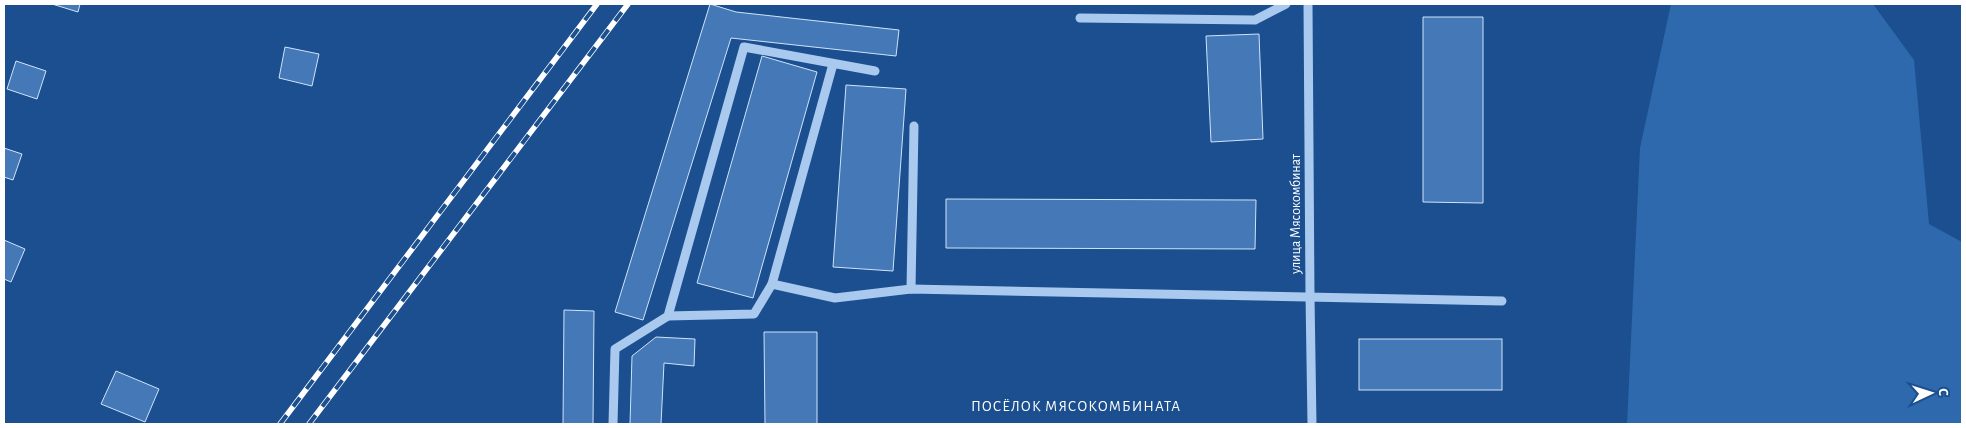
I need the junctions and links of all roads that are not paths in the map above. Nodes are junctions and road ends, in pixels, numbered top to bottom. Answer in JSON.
{"nodes":[{"id":1,"x":1286,"y":4,"type":"edge"},
{"id":2,"x":1308,"y":4,"type":"edge"},
{"id":3,"x":1080,"y":18,"type":"dead end"},
{"id":4,"x":833,"y":64,"type":"junction"},
{"id":5,"x":876,"y":71,"type":"dead end"},
{"id":6,"x":914,"y":126,"type":"dead end"},
{"id":7,"x":772,"y":284,"type":"junction"},
{"id":8,"x":911,"y":289,"type":"junction"},
{"id":9,"x":1310,"y":296,"type":"junction"},
{"id":10,"x":1502,"y":301,"type":"dead end"},
{"id":11,"x":668,"y":316,"type":"junction"},
{"id":12,"x":612,"y":424,"type":"edge"},
{"id":13,"x":1312,"y":424,"type":"edge"}],
"edges":[{"from":1,"to":3,"type":"street"},
{"from":2,"to":9,"type":"street","name":"улица Мясокомбинат"},
{"from":4,"to":5,"type":"street"},
{"from":4,"to":7,"type":"street"},
{"from":4,"to":11,"type":"street"},
{"from":6,"to":8,"type":"street"},
{"from":7,"to":8,"type":"street"},
{"from":7,"to":11,"type":"street"},
{"from":8,"to":9,"type":"street"},
{"from":9,"to":10,"type":"street"},
{"from":9,"to":13,"type":"street","name":"улица Мясокомбинат"},
{"from":11,"to":12,"type":"street"}]}
